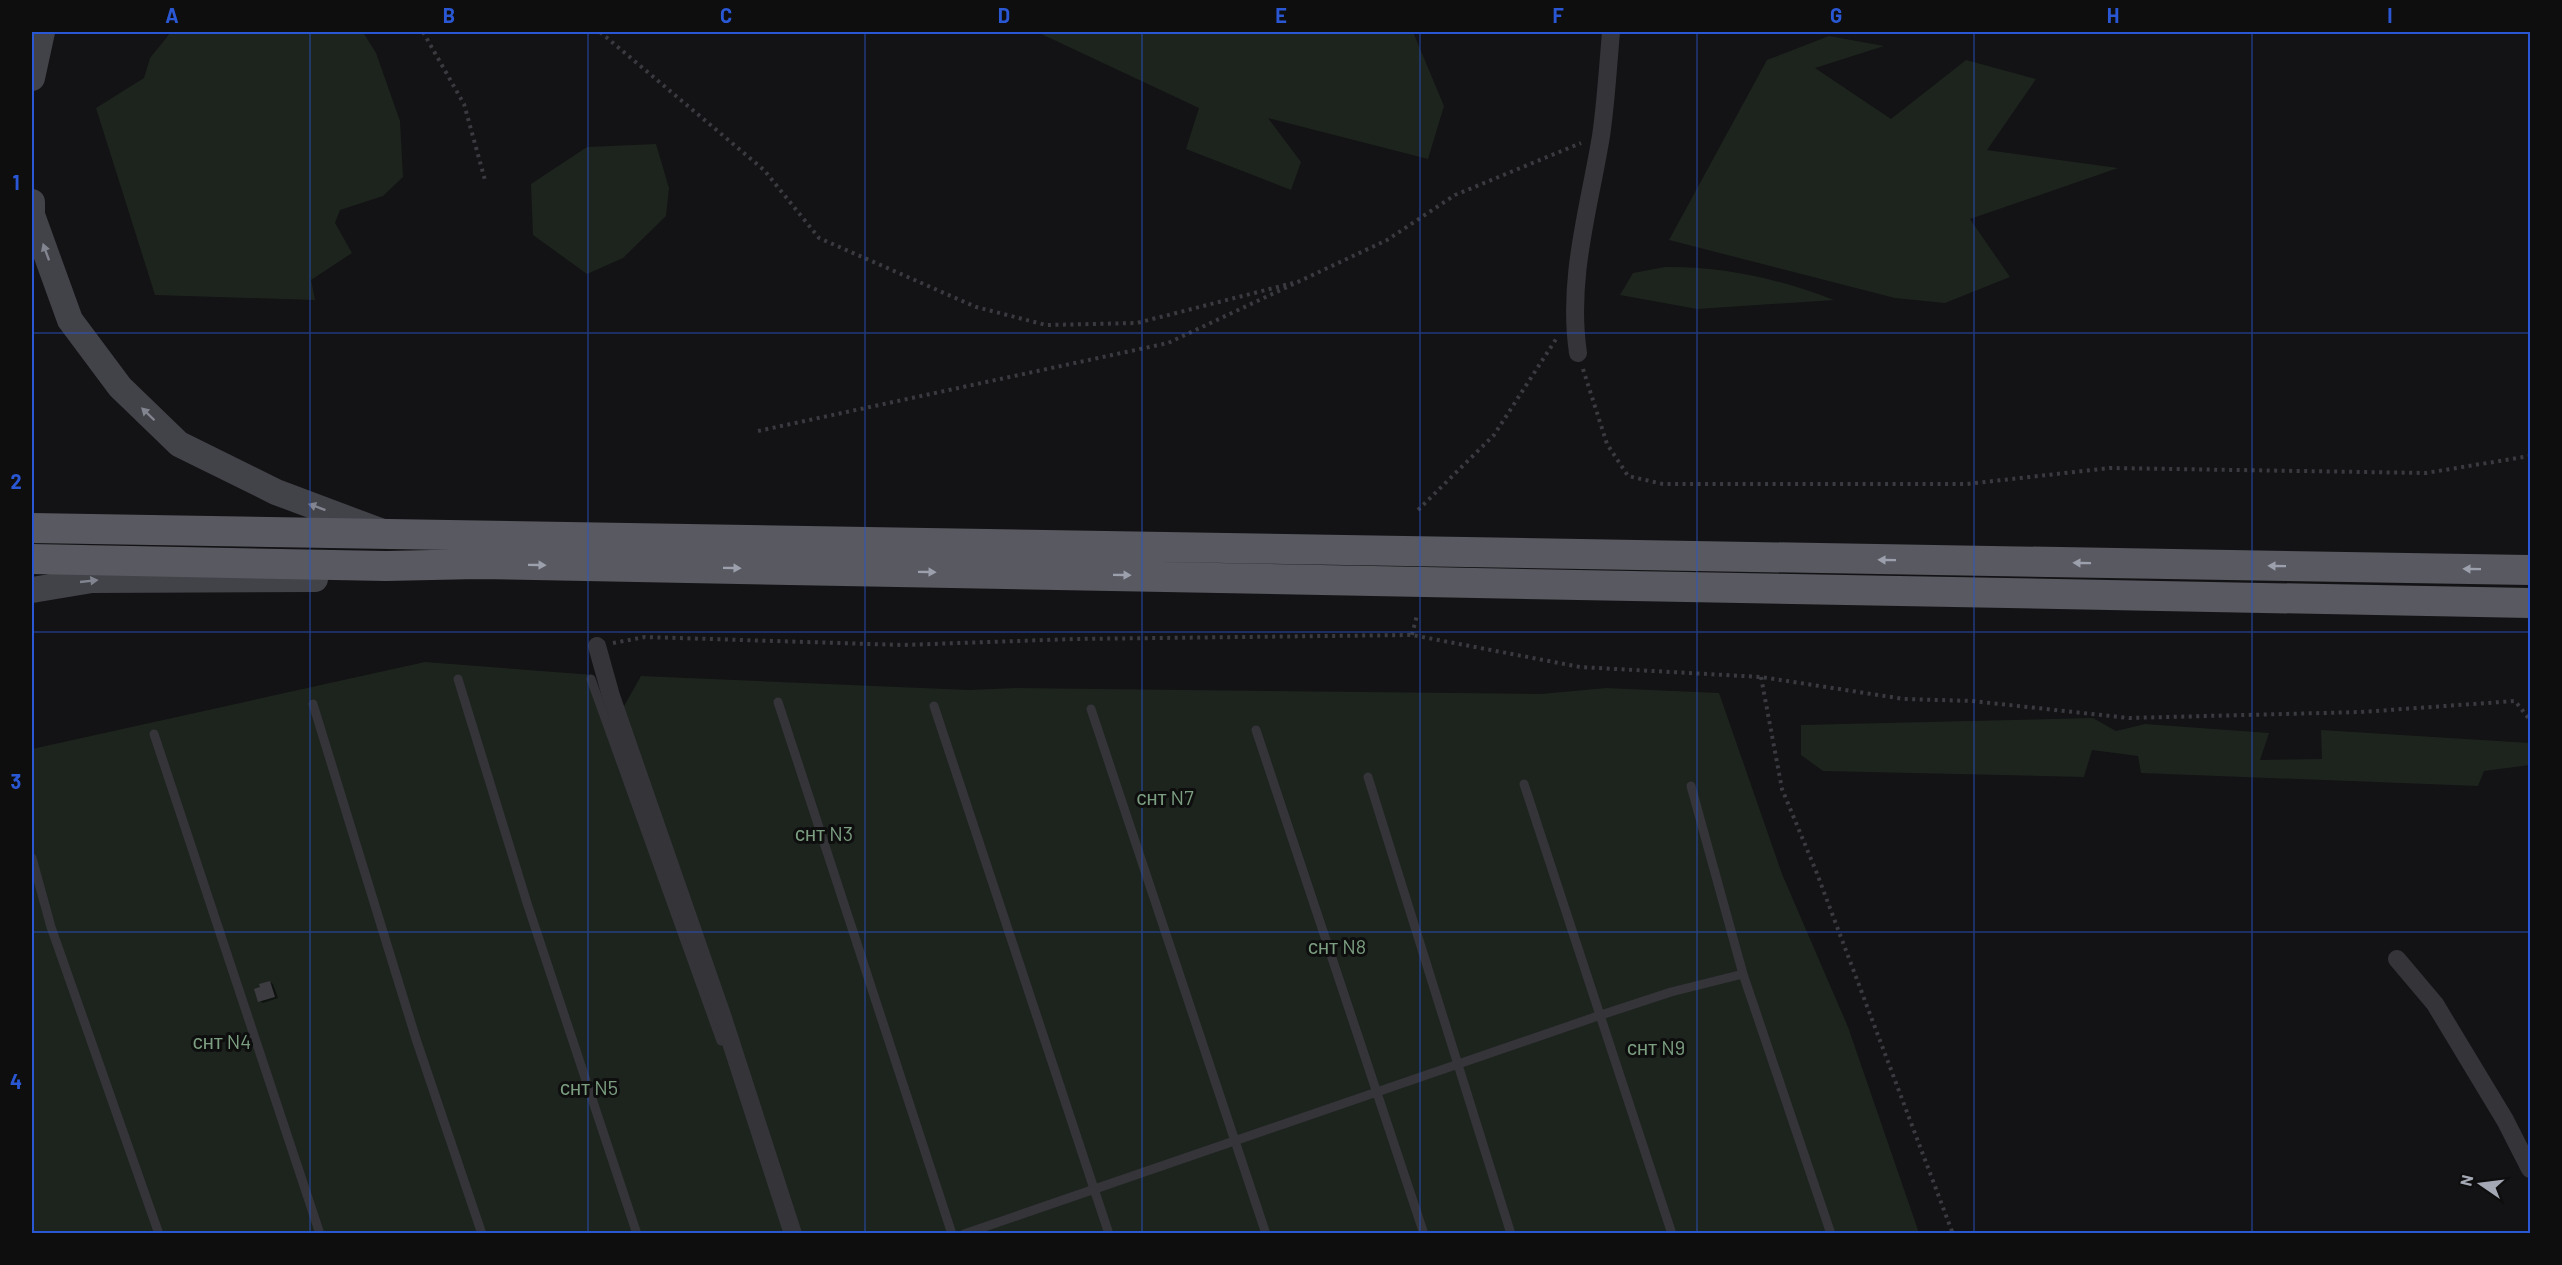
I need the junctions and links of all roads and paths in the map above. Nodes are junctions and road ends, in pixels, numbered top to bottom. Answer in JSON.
{"nodes":[{"id":1,"x":42,"y":32,"type":"edge"},
{"id":2,"x":423,"y":32,"type":"edge"},
{"id":3,"x":600,"y":32,"type":"edge"},
{"id":4,"x":1611,"y":32,"type":"edge"},
{"id":5,"x":32,"y":78,"type":"edge"},
{"id":6,"x":1601,"y":135,"type":"junction"},
{"id":7,"x":485,"y":180,"type":"dead end"},
{"id":8,"x":32,"y":202,"type":"edge"},
{"id":9,"x":1302,"y":280,"type":"junction"},
{"id":10,"x":1574,"y":324,"type":"junction"},
{"id":11,"x":1578,"y":353,"type":"joint"},
{"id":12,"x":759,"y":430,"type":"dead end"},
{"id":13,"x":2530,"y":456,"type":"edge"},
{"id":14,"x":1418,"y":510,"type":"dead end"},
{"id":15,"x":32,"y":528,"type":"edge"},
{"id":16,"x":392,"y":535,"type":"junction"},
{"id":17,"x":32,"y":559,"type":"edge"},
{"id":18,"x":386,"y":566,"type":"junction"},
{"id":19,"x":2530,"y":570,"type":"edge"},
{"id":20,"x":32,"y":590,"type":"edge"},
{"id":21,"x":2530,"y":603,"type":"edge"},
{"id":22,"x":1417,"y":615,"type":"dead end"},
{"id":23,"x":1412,"y":635,"type":"junction"},
{"id":24,"x":597,"y":646,"type":"joint"},
{"id":25,"x":1761,"y":677,"type":"junction"},
{"id":26,"x":458,"y":679,"type":"dead end"},
{"id":27,"x":591,"y":680,"type":"dead end"},
{"id":28,"x":778,"y":702,"type":"dead end"},
{"id":29,"x":313,"y":704,"type":"dead end"},
{"id":30,"x":934,"y":706,"type":"dead end"},
{"id":31,"x":1091,"y":709,"type":"dead end"},
{"id":32,"x":2530,"y":720,"type":"edge"},
{"id":33,"x":1256,"y":730,"type":"dead end"},
{"id":34,"x":154,"y":734,"type":"dead end"},
{"id":35,"x":1368,"y":777,"type":"dead end"},
{"id":36,"x":1524,"y":784,"type":"dead end"},
{"id":37,"x":1691,"y":786,"type":"dead end"},
{"id":38,"x":32,"y":858,"type":"edge"},
{"id":39,"x":2397,"y":959,"type":"dead end"},
{"id":40,"x":1743,"y":974,"type":"junction"},
{"id":41,"x":1598,"y":1016,"type":"junction"},
{"id":42,"x":1456,"y":1065,"type":"junction"},
{"id":43,"x":1377,"y":1092,"type":"junction"},
{"id":44,"x":1235,"y":1141,"type":"junction"},
{"id":45,"x":2530,"y":1169,"type":"edge"},
{"id":46,"x":1094,"y":1189,"type":"junction"},
{"id":47,"x":159,"y":1233,"type":"edge"},
{"id":48,"x":320,"y":1233,"type":"edge"},
{"id":49,"x":482,"y":1233,"type":"edge"},
{"id":50,"x":638,"y":1233,"type":"edge"},
{"id":51,"x":784,"y":1233,"type":"edge"},
{"id":52,"x":793,"y":1233,"type":"edge"},
{"id":53,"x":952,"y":1233,"type":"edge"},
{"id":54,"x":964,"y":1233,"type":"edge"},
{"id":55,"x":1109,"y":1233,"type":"edge"},
{"id":56,"x":1266,"y":1233,"type":"edge"},
{"id":57,"x":1424,"y":1233,"type":"edge"},
{"id":58,"x":1511,"y":1233,"type":"edge"},
{"id":59,"x":1672,"y":1233,"type":"edge"},
{"id":60,"x":1831,"y":1233,"type":"edge"},
{"id":61,"x":1953,"y":1233,"type":"edge"}],
"edges":[{"from":1,"to":5,"type":"main road"},
{"from":2,"to":7,"type":"path"},
{"from":3,"to":9,"type":"path"},
{"from":4,"to":6,"type":"street"},
{"from":6,"to":9,"type":"path"},
{"from":6,"to":10,"type":"street"},
{"from":16,"to":8,"type":"main road","one_way":true},
{"from":9,"to":12,"type":"path"},
{"from":10,"to":11,"type":"street"},
{"from":10,"to":14,"type":"path"},
{"from":11,"to":13,"type":"path"},
{"from":15,"to":16,"type":"highway"},
{"from":19,"to":16,"type":"highway","one_way":true},
{"from":17,"to":18,"type":"highway"},
{"from":20,"to":18,"type":"main road","one_way":true},
{"from":18,"to":21,"type":"highway","one_way":true},
{"from":22,"to":23,"type":"path"},
{"from":23,"to":24,"type":"path"},
{"from":23,"to":25,"type":"path"},
{"from":24,"to":52,"type":"street"},
{"from":25,"to":32,"type":"path"},
{"from":25,"to":61,"type":"path"},
{"from":26,"to":50,"type":"lane"},
{"from":27,"to":51,"type":"lane"},
{"from":28,"to":53,"type":"lane"},
{"from":29,"to":49,"type":"lane"},
{"from":30,"to":46,"type":"lane"},
{"from":31,"to":44,"type":"lane"},
{"from":33,"to":43,"type":"lane"},
{"from":34,"to":48,"type":"lane"},
{"from":35,"to":42,"type":"lane"},
{"from":36,"to":41,"type":"lane"},
{"from":37,"to":40,"type":"lane"},
{"from":38,"to":47,"type":"lane"},
{"from":39,"to":45,"type":"street"},
{"from":40,"to":41,"type":"lane"},
{"from":40,"to":60,"type":"lane"},
{"from":41,"to":42,"type":"lane"},
{"from":41,"to":59,"type":"lane"},
{"from":42,"to":43,"type":"lane"},
{"from":42,"to":58,"type":"lane"},
{"from":43,"to":44,"type":"lane"},
{"from":43,"to":57,"type":"lane"},
{"from":44,"to":46,"type":"lane"},
{"from":44,"to":56,"type":"lane"},
{"from":46,"to":54,"type":"lane"},
{"from":46,"to":55,"type":"lane"}]}
